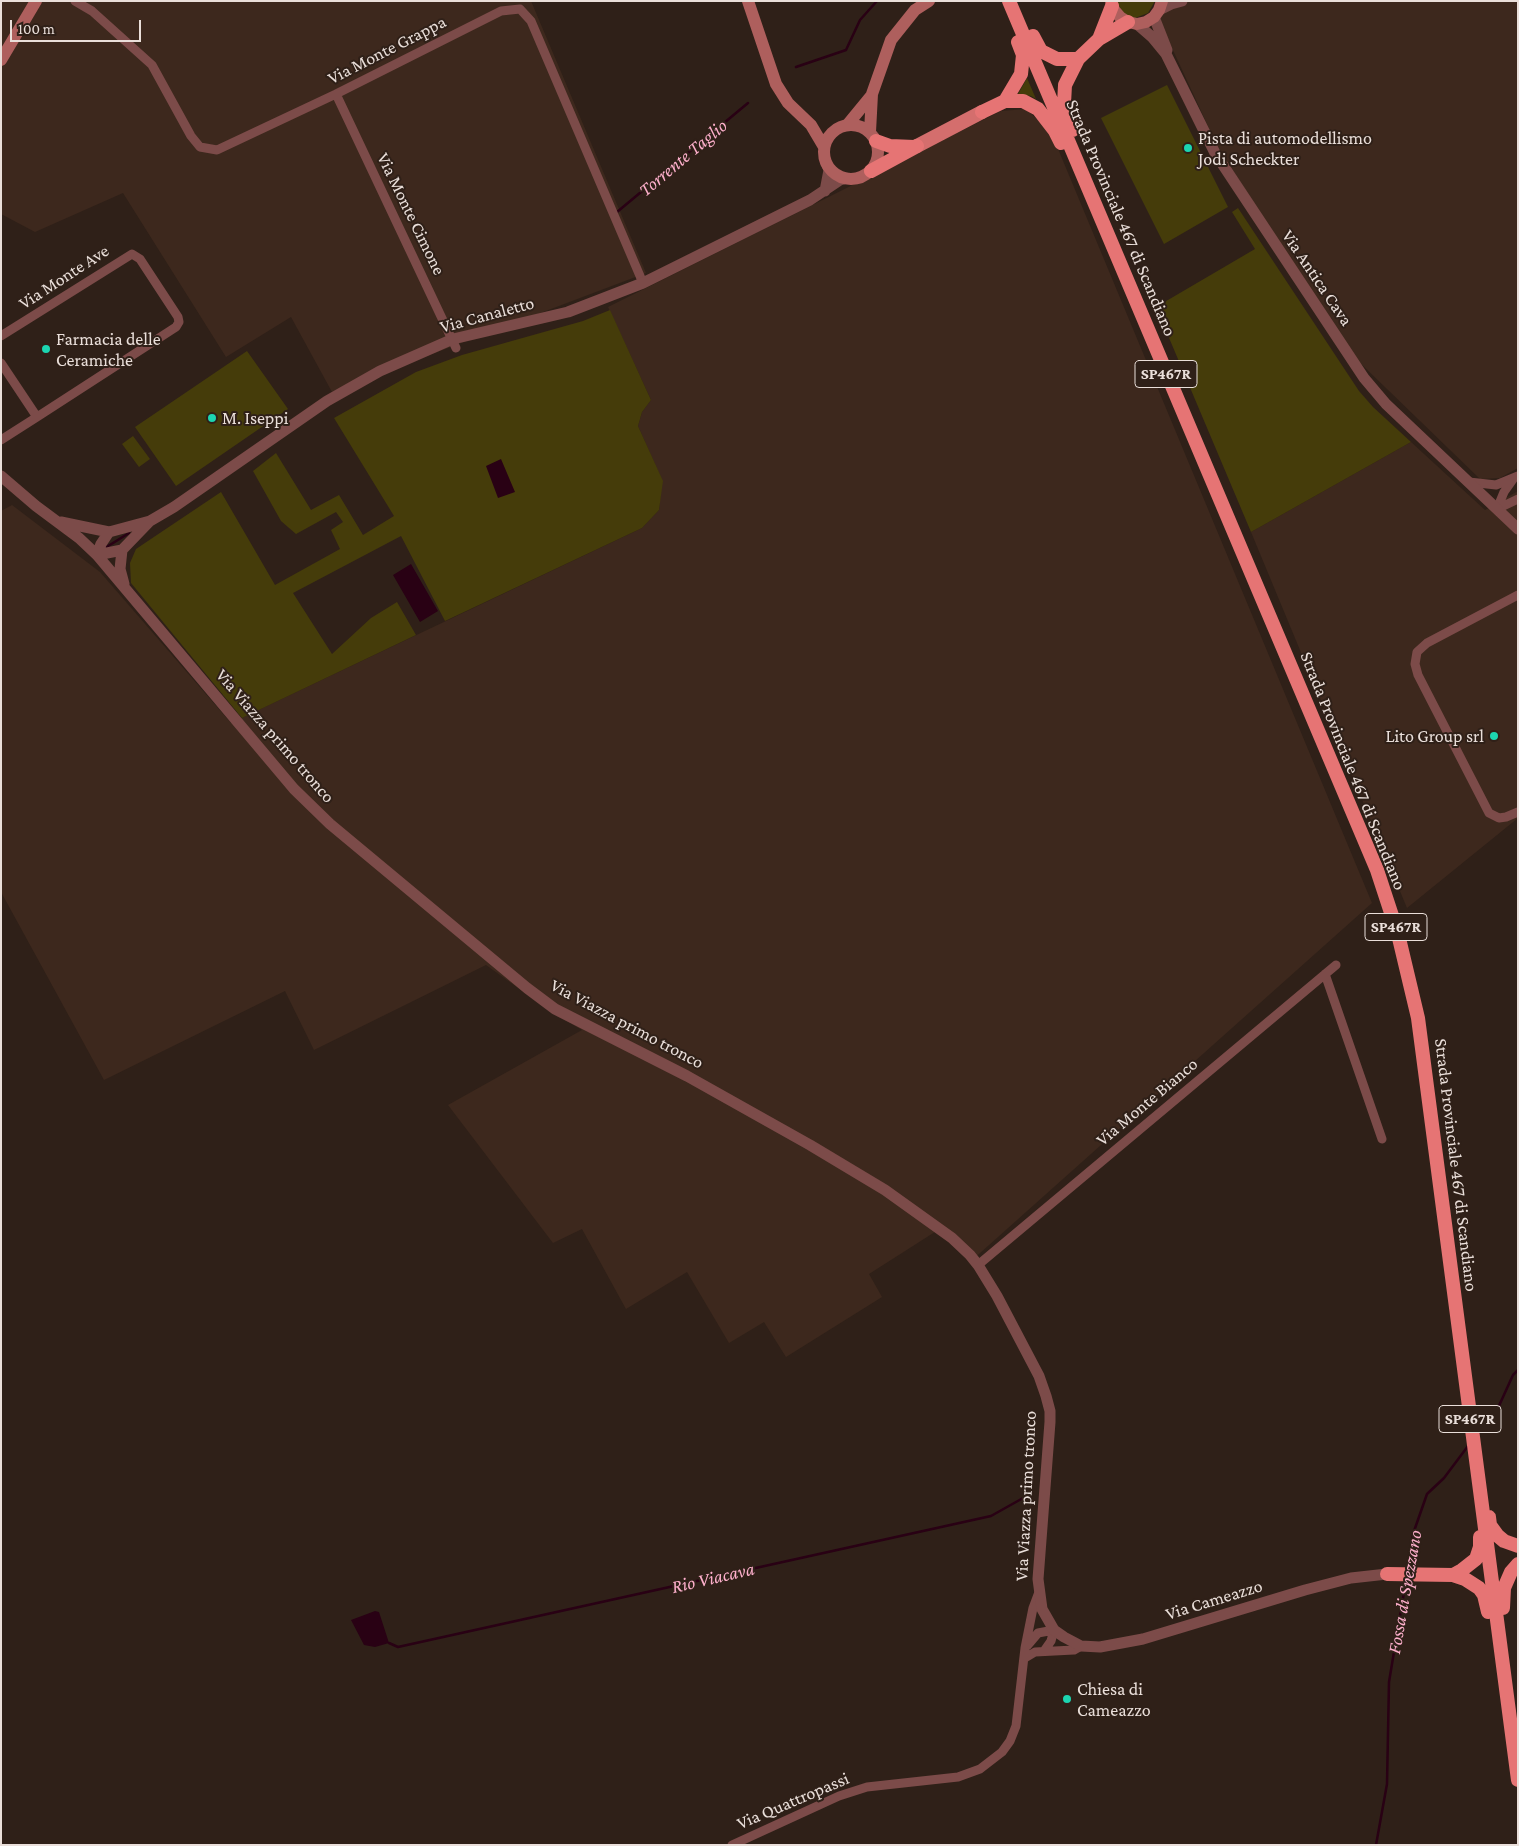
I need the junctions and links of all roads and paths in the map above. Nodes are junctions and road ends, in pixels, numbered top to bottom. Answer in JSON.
{"nodes":[{"id":1,"x":36,"y":1,"type":"edge"},
{"id":2,"x":75,"y":1,"type":"edge"},
{"id":3,"x":748,"y":1,"type":"edge"},
{"id":4,"x":929,"y":1,"type":"edge"},
{"id":5,"x":1002,"y":1,"type":"edge"},
{"id":6,"x":1010,"y":1,"type":"edge"},
{"id":7,"x":1015,"y":1,"type":"edge"},
{"id":8,"x":1182,"y":1,"type":"edge"},
{"id":9,"x":1112,"y":4,"type":"edge"},
{"id":10,"x":1159,"y":9,"type":"edge"},
{"id":11,"x":1132,"y":23,"type":"junction"},
{"id":12,"x":1099,"y":39,"type":"junction"},
{"id":13,"x":1166,"y":54,"type":"junction"},
{"id":14,"x":1078,"y":59,"type":"junction"},
{"id":15,"x":1,"y":60,"type":"edge"},
{"id":16,"x":336,"y":94,"type":"junction"},
{"id":17,"x":872,"y":94,"type":"junction"},
{"id":18,"x":1005,"y":100,"type":"junction"},
{"id":19,"x":982,"y":112,"type":"joint"},
{"id":20,"x":848,"y":124,"type":"junction"},
{"id":21,"x":811,"y":125,"type":"junction"},
{"id":22,"x":835,"y":129,"type":"junction"},
{"id":23,"x":873,"y":137,"type":"junction"},
{"id":24,"x":917,"y":146,"type":"junction"},
{"id":25,"x":824,"y":148,"type":"junction"},
{"id":26,"x":826,"y":162,"type":"junction"},
{"id":27,"x":871,"y":170,"type":"junction"},
{"id":28,"x":846,"y":178,"type":"junction"},
{"id":29,"x":825,"y":190,"type":"junction"},
{"id":30,"x":1099,"y":215,"type":"junction"},
{"id":31,"x":642,"y":283,"type":"junction"},
{"id":32,"x":1,"y":336,"type":"edge"},
{"id":33,"x":455,"y":343,"type":"junction"},
{"id":34,"x":1,"y":363,"type":"edge"},
{"id":35,"x":37,"y":417,"type":"junction"},
{"id":36,"x":1,"y":440,"type":"edge"},
{"id":37,"x":1,"y":476,"type":"edge"},
{"id":38,"x":1516,"y":477,"type":"edge"},
{"id":39,"x":1469,"y":482,"type":"junction"},
{"id":40,"x":1518,"y":499,"type":"edge"},
{"id":41,"x":1497,"y":509,"type":"junction"},
{"id":42,"x":150,"y":521,"type":"junction"},
{"id":43,"x":59,"y":522,"type":"junction"},
{"id":44,"x":1518,"y":529,"type":"edge"},
{"id":45,"x":109,"y":532,"type":"junction"},
{"id":46,"x":122,"y":550,"type":"junction"},
{"id":47,"x":96,"y":555,"type":"junction"},
{"id":48,"x":124,"y":586,"type":"junction"},
{"id":49,"x":1518,"y":595,"type":"edge"},
{"id":50,"x":1518,"y":812,"type":"edge"},
{"id":51,"x":1336,"y":964,"type":"dead end"},
{"id":52,"x":1325,"y":974,"type":"junction"},
{"id":53,"x":1382,"y":1139,"type":"dead end"},
{"id":54,"x":978,"y":1265,"type":"junction"},
{"id":55,"x":1480,"y":1491,"type":"junction"},
{"id":56,"x":1482,"y":1511,"type":"junction"},
{"id":57,"x":1518,"y":1546,"type":"edge"},
{"id":58,"x":1518,"y":1564,"type":"edge"},
{"id":59,"x":1387,"y":1574,"type":"joint"},
{"id":60,"x":1452,"y":1575,"type":"junction"},
{"id":61,"x":1039,"y":1592,"type":"junction"},
{"id":62,"x":1054,"y":1630,"type":"junction"},
{"id":63,"x":1500,"y":1641,"type":"junction"},
{"id":64,"x":1081,"y":1646,"type":"junction"},
{"id":65,"x":1025,"y":1648,"type":"junction"},
{"id":66,"x":1044,"y":1651,"type":"junction"},
{"id":67,"x":1025,"y":1658,"type":"junction"},
{"id":68,"x":1518,"y":1780,"type":"edge"},
{"id":69,"x":732,"y":1845,"type":"edge"}],
"edges":[{"from":1,"to":15,"type":"main road"},
{"from":2,"to":16,"type":"street","name":"Via Monte Grappa"},
{"from":3,"to":21,"type":"main road"},
{"from":4,"to":17,"type":"main road"},
{"from":5,"to":18,"type":"highway"},
{"from":6,"to":30,"type":"highway","name":"Strada Provinciale 467 di Scandiano","number":"SP467R"},
{"from":7,"to":14,"type":"highway"},
{"from":8,"to":10,"type":"street"},
{"from":9,"to":11,"type":"main road"},
{"from":9,"to":12,"type":"highway"},
{"from":10,"to":11,"type":"main road"},
{"from":10,"to":13,"type":"street","name":"Via Antica Cava"},
{"from":11,"to":12,"type":"highway"},
{"from":11,"to":13,"type":"street","name":"Via Antica Cava"},
{"from":12,"to":14,"type":"highway"},
{"from":13,"to":39,"type":"street","name":"Via Antica Cava"},
{"from":14,"to":30,"type":"highway"},
{"from":16,"to":31,"type":"street","name":"Via Monte Grappa"},
{"from":16,"to":33,"type":"street","name":"Via Monte Cimone"},
{"from":17,"to":20,"type":"main road"},
{"from":17,"to":23,"type":"main road"},
{"from":18,"to":19,"type":"highway"},
{"from":18,"to":30,"type":"highway"},
{"from":19,"to":24,"type":"main road"},
{"from":20,"to":22,"type":"main road"},
{"from":20,"to":23,"type":"main road"},
{"from":21,"to":22,"type":"main road"},
{"from":21,"to":25,"type":"main road"},
{"from":22,"to":25,"type":"main road"},
{"from":23,"to":24,"type":"highway"},
{"from":23,"to":27,"type":"main road"},
{"from":24,"to":27,"type":"highway"},
{"from":25,"to":26,"type":"main road"},
{"from":26,"to":28,"type":"main road"},
{"from":26,"to":29,"type":"street"},
{"from":27,"to":28,"type":"main road"},
{"from":28,"to":29,"type":"street","name":"Via Canaletto"},
{"from":29,"to":31,"type":"street","name":"Via Canaletto"},
{"from":30,"to":55,"type":"highway","name":"Strada Provinciale 467 di Scandiano","number":"SP467R"},
{"from":31,"to":33,"type":"street","name":"Via Canaletto"},
{"from":32,"to":35,"type":"street","name":"Via Monte Ave"},
{"from":33,"to":42,"type":"street","name":"Via Canaletto"},
{"from":34,"to":35,"type":"street"},
{"from":35,"to":36,"type":"street"},
{"from":37,"to":43,"type":"street","name":"Via Viazza primo tronco"},
{"from":38,"to":39,"type":"street"},
{"from":38,"to":41,"type":"street"},
{"from":39,"to":41,"type":"street","name":"Via Antica Cava"},
{"from":40,"to":41,"type":"street"},
{"from":41,"to":44,"type":"street","name":"Via Antica Cava"},
{"from":42,"to":45,"type":"street","name":"Via Canaletto"},
{"from":42,"to":46,"type":"street","name":"Via Canaletto"},
{"from":43,"to":45,"type":"street","name":"Via Canaletto"},
{"from":43,"to":47,"type":"street","name":"Via Viazza primo tronco"},
{"from":45,"to":47,"type":"street"},
{"from":46,"to":47,"type":"street"},
{"from":46,"to":48,"type":"street"},
{"from":47,"to":48,"type":"street","name":"Via Viazza primo tronco"},
{"from":48,"to":54,"type":"street","name":"Via Viazza primo tronco"},
{"from":49,"to":50,"type":"street"},
{"from":51,"to":52,"type":"street","name":"Via Monte Bianco"},
{"from":52,"to":53,"type":"street"},
{"from":52,"to":54,"type":"street","name":"Via Monte Bianco"},
{"from":54,"to":61,"type":"street","name":"Via Viazza primo tronco"},
{"from":55,"to":56,"type":"highway","name":"Strada Provinciale 467 di Scandiano","number":"SP467R"},
{"from":55,"to":57,"type":"highway"},
{"from":56,"to":60,"type":"highway"},
{"from":56,"to":63,"type":"highway","name":"Strada Provinciale 467 di Scandiano","number":"SP467R"},
{"from":58,"to":63,"type":"highway"},
{"from":59,"to":60,"type":"highway"},
{"from":59,"to":64,"type":"street","name":"Via Cameazzo"},
{"from":60,"to":63,"type":"highway"},
{"from":61,"to":62,"type":"street","name":"Via Viazza primo tronco"},
{"from":61,"to":65,"type":"street","name":"Via Quattropassi"},
{"from":62,"to":64,"type":"street","name":"Via Cameazzo"},
{"from":62,"to":65,"type":"street"},
{"from":62,"to":66,"type":"street"},
{"from":63,"to":68,"type":"highway","name":"Strada Provinciale 467 di Scandiano","number":"SP467R"},
{"from":64,"to":66,"type":"street"},
{"from":65,"to":67,"type":"street","name":"Via Quattropassi"},
{"from":66,"to":67,"type":"street"},
{"from":67,"to":69,"type":"street","name":"Via Quattropassi"}]}
